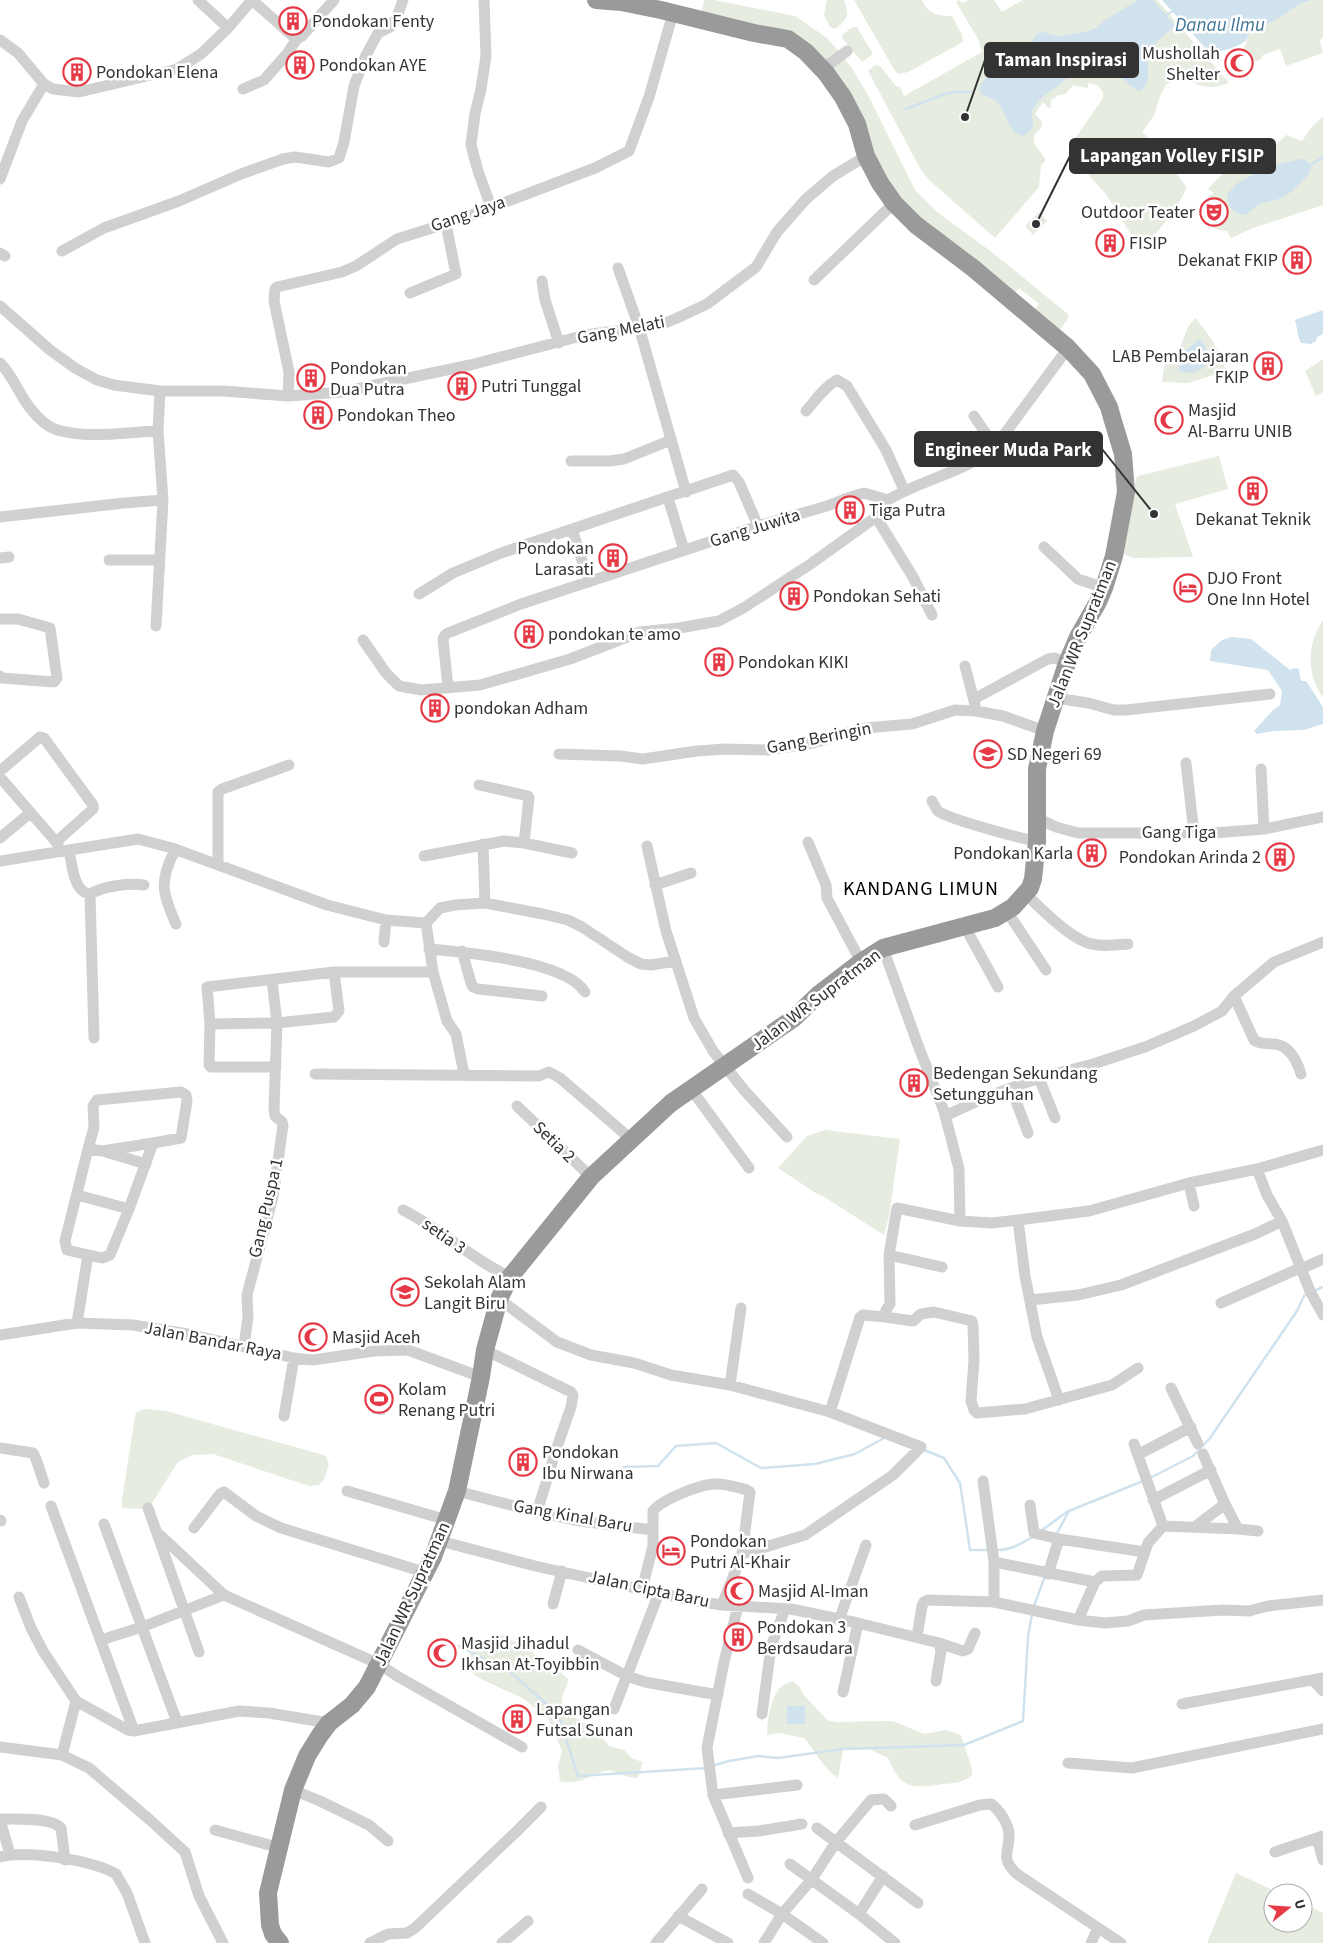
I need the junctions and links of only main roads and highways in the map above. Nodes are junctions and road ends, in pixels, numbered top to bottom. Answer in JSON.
{"nodes":[{"id":1,"x":596,"y":0,"type":"edge"},
{"id":2,"x":280,"y":1943,"type":"edge"}],
"edges":[{"from":1,"to":2,"type":"highway","name":"Jalan WR Supratman"}]}
